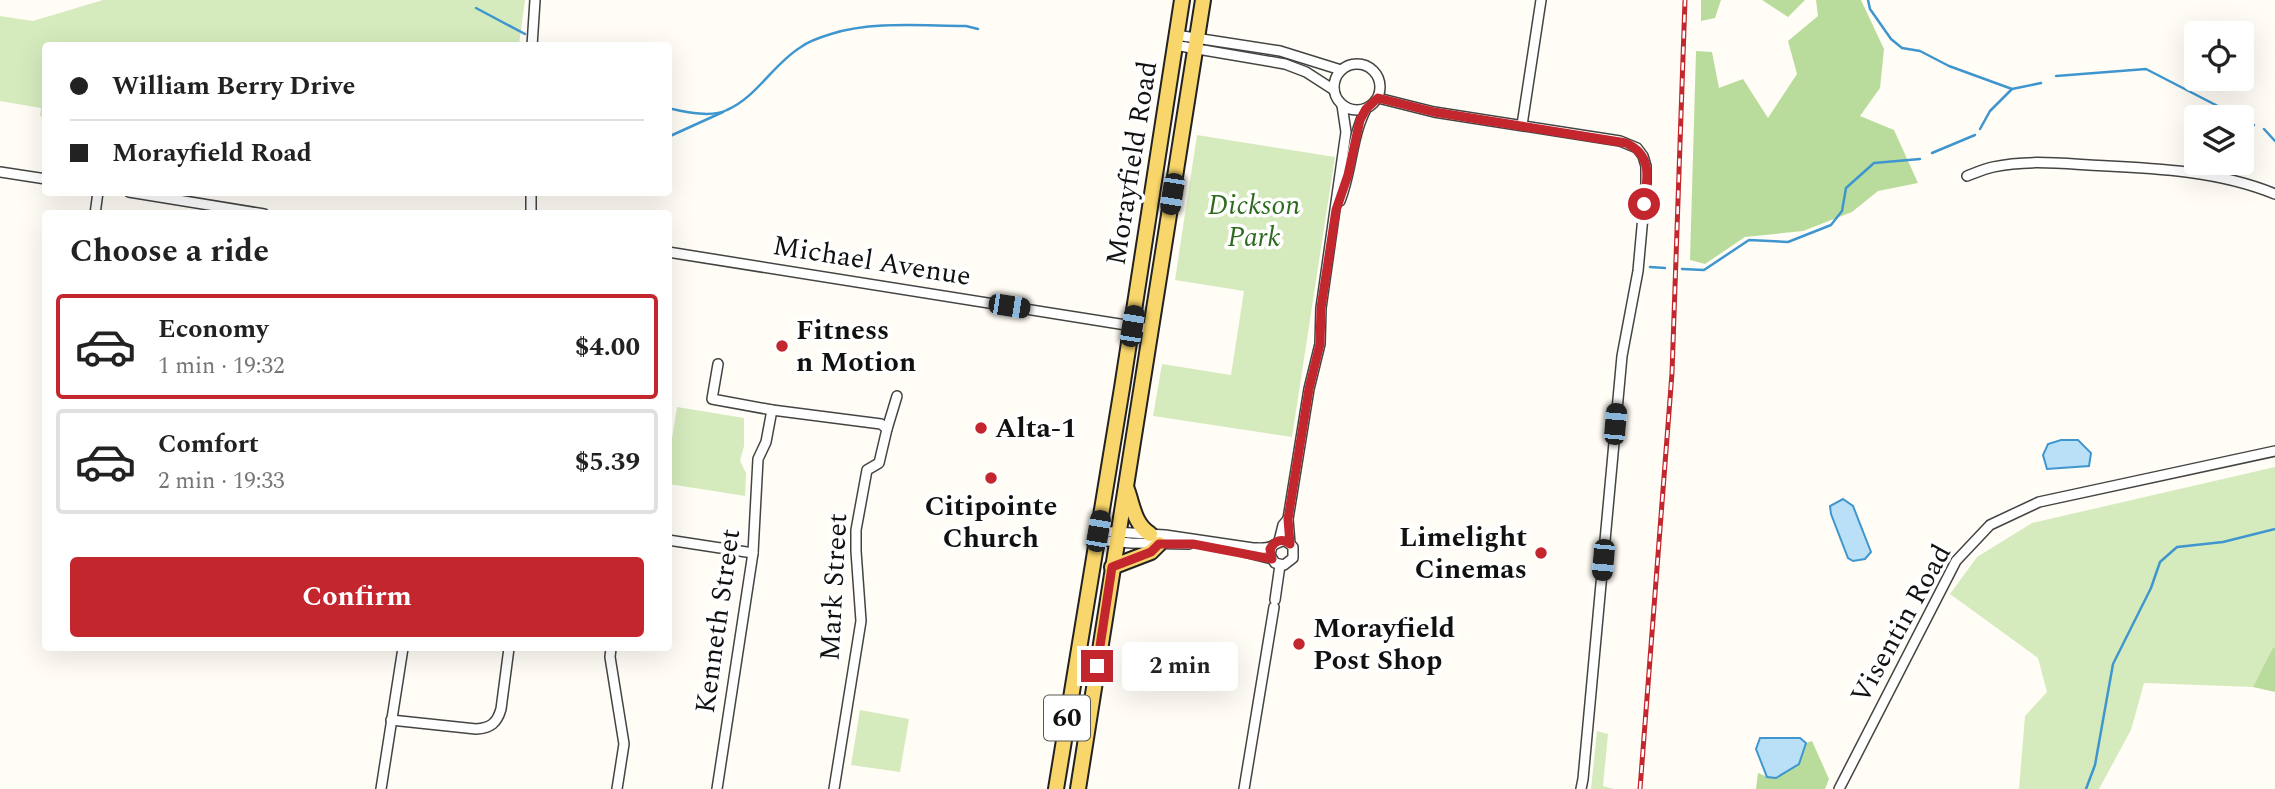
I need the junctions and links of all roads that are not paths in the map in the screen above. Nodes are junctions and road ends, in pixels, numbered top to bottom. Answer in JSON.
{"nodes":[{"id":1,"x":535,"y":0,"type":"edge"},
{"id":2,"x":1182,"y":0,"type":"edge"},
{"id":3,"x":1203,"y":0,"type":"edge"},
{"id":4,"x":1541,"y":0,"type":"edge"},
{"id":5,"x":1175,"y":40,"type":"junction"},
{"id":6,"x":531,"y":42,"type":"edge"},
{"id":7,"x":1197,"y":43,"type":"junction"},
{"id":8,"x":1341,"y":70,"type":"junction"},
{"id":9,"x":1334,"y":90,"type":"junction"},
{"id":10,"x":1378,"y":98,"type":"junction"},
{"id":11,"x":1342,"y":105,"type":"junction"},
{"id":12,"x":1366,"y":109,"type":"junction"},
{"id":13,"x":1521,"y":125,"type":"junction"},
{"id":14,"x":0,"y":172,"type":"edge"},
{"id":15,"x":1967,"y":176,"type":"dead end"},
{"id":16,"x":42,"y":178,"type":"edge"},
{"id":17,"x":2275,"y":194,"type":"edge"},
{"id":18,"x":154,"y":196,"type":"edge"},
{"id":19,"x":239,"y":210,"type":"edge"},
{"id":20,"x":1336,"y":210,"type":"junction"},
{"id":21,"x":672,"y":254,"type":"edge"},
{"id":22,"x":1132,"y":326,"type":"junction"},
{"id":23,"x":1151,"y":329,"type":"junction"},
{"id":24,"x":718,"y":364,"type":"dead end"},
{"id":25,"x":897,"y":396,"type":"dead end"},
{"id":26,"x":772,"y":410,"type":"junction"},
{"id":27,"x":887,"y":429,"type":"junction"},
{"id":28,"x":2275,"y":451,"type":"edge"},
{"id":29,"x":1126,"y":486,"type":"junction"},
{"id":30,"x":1288,"y":519,"type":"junction"},
{"id":31,"x":1097,"y":535,"type":"junction"},
{"id":32,"x":1117,"y":537,"type":"junction"},
{"id":33,"x":1155,"y":539,"type":"junction"},
{"id":34,"x":672,"y":541,"type":"edge"},
{"id":35,"x":1275,"y":543,"type":"junction"},
{"id":36,"x":1290,"y":544,"type":"junction"},
{"id":37,"x":753,"y":553,"type":"junction"},
{"id":38,"x":1276,"y":562,"type":"junction"},
{"id":39,"x":1112,"y":567,"type":"junction"},
{"id":40,"x":402,"y":651,"type":"edge"},
{"id":41,"x":509,"y":651,"type":"edge"},
{"id":42,"x":611,"y":651,"type":"edge"},
{"id":43,"x":391,"y":720,"type":"junction"},
{"id":44,"x":381,"y":789,"type":"edge"},
{"id":45,"x":617,"y":789,"type":"edge"},
{"id":46,"x":717,"y":789,"type":"edge"},
{"id":47,"x":834,"y":789,"type":"edge"},
{"id":48,"x":1056,"y":789,"type":"edge"},
{"id":49,"x":1078,"y":789,"type":"edge"},
{"id":50,"x":1244,"y":789,"type":"edge"},
{"id":51,"x":1581,"y":789,"type":"edge"},
{"id":52,"x":1839,"y":789,"type":"edge"}],
"edges":[{"from":1,"to":6,"type":"street"},
{"from":2,"to":5,"type":"main road","name":"Morayfield Road","number":"60"},
{"from":3,"to":7,"type":"main road","name":"Morayfield Road","number":"60"},
{"from":4,"to":13,"type":"street"},
{"from":5,"to":7,"type":"street"},
{"from":5,"to":22,"type":"main road","name":"Morayfield Road","number":"60"},
{"from":7,"to":8,"type":"street"},
{"from":7,"to":9,"type":"street"},
{"from":7,"to":23,"type":"main road","name":"Morayfield Road","number":"60"},
{"from":8,"to":9,"type":"street"},
{"from":8,"to":10,"type":"street"},
{"from":9,"to":11,"type":"street"},
{"from":10,"to":12,"type":"street"},
{"from":10,"to":13,"type":"street"},
{"from":11,"to":12,"type":"street"},
{"from":11,"to":20,"type":"street"},
{"from":12,"to":20,"type":"street"},
{"from":13,"to":51,"type":"street"},
{"from":14,"to":16,"type":"street"},
{"from":15,"to":17,"type":"street"},
{"from":18,"to":19,"type":"street"},
{"from":20,"to":30,"type":"street"},
{"from":21,"to":22,"type":"street","name":"Michael Avenue"},
{"from":22,"to":23,"type":"street","name":"Michael Avenue"},
{"from":22,"to":31,"type":"main road","name":"Morayfield Road","number":"60"},
{"from":23,"to":29,"type":"main road","name":"Morayfield Road","number":"60"},
{"from":24,"to":26,"type":"street"},
{"from":25,"to":27,"type":"street"},
{"from":26,"to":27,"type":"street"},
{"from":26,"to":37,"type":"street","name":"Kenneth Street"},
{"from":27,"to":47,"type":"street","name":"Mark Street"},
{"from":28,"to":52,"type":"street","name":"Visentin Road"},
{"from":29,"to":32,"type":"main road","name":"Morayfield Road","number":"60"},
{"from":29,"to":33,"type":"main road"},
{"from":30,"to":35,"type":"street"},
{"from":30,"to":36,"type":"street"},
{"from":31,"to":32,"type":"street"},
{"from":31,"to":48,"type":"main road","name":"Morayfield Road","number":"60"},
{"from":32,"to":33,"type":"street"},
{"from":32,"to":39,"type":"main road","name":"Morayfield Road","number":"60"},
{"from":33,"to":35,"type":"street"},
{"from":33,"to":38,"type":"street"},
{"from":33,"to":39,"type":"main road"},
{"from":34,"to":37,"type":"street"},
{"from":35,"to":36,"type":"street"},
{"from":35,"to":38,"type":"street"},
{"from":36,"to":38,"type":"street"},
{"from":37,"to":46,"type":"street","name":"Kenneth Street"},
{"from":38,"to":50,"type":"street"},
{"from":39,"to":49,"type":"main road","name":"Morayfield Road","number":"60"},
{"from":40,"to":43,"type":"street"},
{"from":41,"to":43,"type":"street"},
{"from":42,"to":45,"type":"street"},
{"from":43,"to":44,"type":"street"}]}
